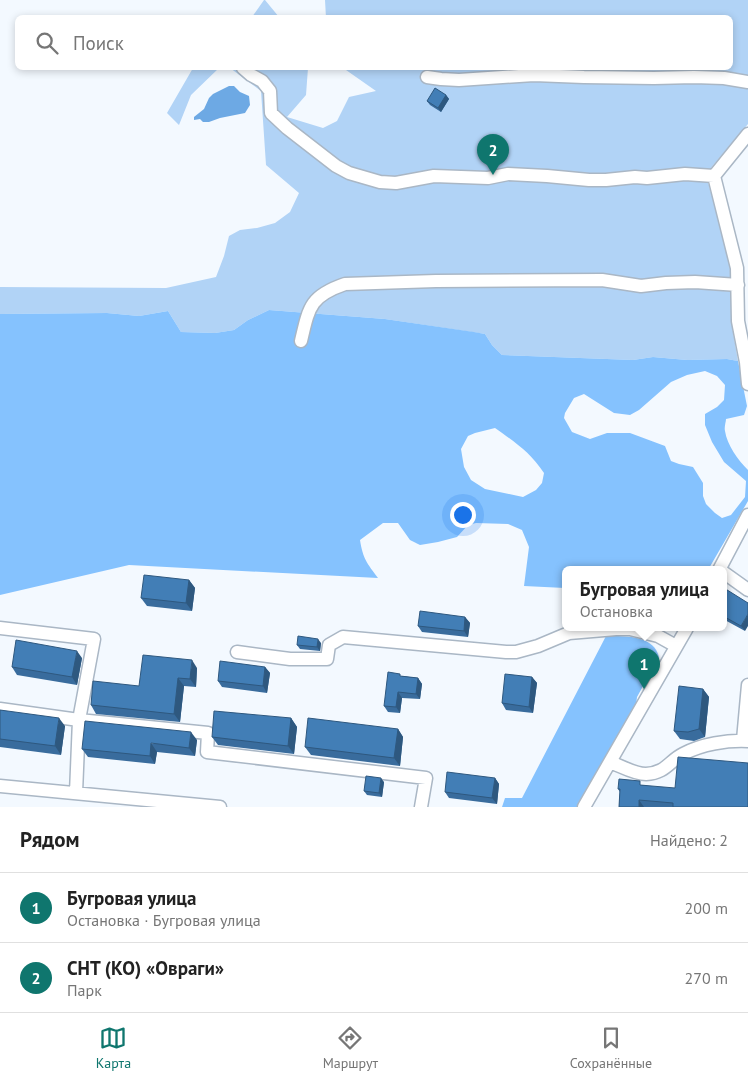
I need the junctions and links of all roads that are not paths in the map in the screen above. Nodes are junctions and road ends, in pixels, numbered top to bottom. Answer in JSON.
{"nodes":[{"id":1,"x":245,"y":70,"type":"edge"},
{"id":2,"x":427,"y":77,"type":"dead end"},
{"id":3,"x":748,"y":82,"type":"edge"},
{"id":4,"x":748,"y":134,"type":"edge"},
{"id":5,"x":714,"y":176,"type":"junction"},
{"id":6,"x":738,"y":286,"type":"junction"},
{"id":7,"x":301,"y":341,"type":"dead end"},
{"id":8,"x":748,"y":384,"type":"edge"},
{"id":9,"x":748,"y":515,"type":"edge"},
{"id":10,"x":723,"y":566,"type":"edge"},
{"id":11,"x":727,"y":574,"type":"edge"},
{"id":12,"x":748,"y":590,"type":"edge"},
{"id":13,"x":0,"y":628,"type":"edge"},
{"id":14,"x":592,"y":631,"type":"edge"},
{"id":15,"x":635,"y":631,"type":"edge"},
{"id":16,"x":684,"y":631,"type":"edge"},
{"id":17,"x":676,"y":646,"type":"junction"},
{"id":18,"x":238,"y":652,"type":"dead end"},
{"id":19,"x":748,"y":685,"type":"edge"},
{"id":20,"x":0,"y":709,"type":"edge"},
{"id":21,"x":79,"y":720,"type":"junction"},
{"id":22,"x":745,"y":741,"type":"edge"},
{"id":23,"x":610,"y":762,"type":"junction"},
{"id":24,"x":0,"y":786,"type":"edge"},
{"id":25,"x":76,"y":793,"type":"junction"},
{"id":26,"x":585,"y":806,"type":"edge"},
{"id":27,"x":220,"y":807,"type":"edge"},
{"id":28,"x":421,"y":807,"type":"edge"}],
"edges":[{"from":1,"to":5,"type":"street"},
{"from":2,"to":3,"type":"street"},
{"from":4,"to":5,"type":"street"},
{"from":5,"to":6,"type":"street"},
{"from":6,"to":7,"type":"street"},
{"from":6,"to":8,"type":"street"},
{"from":9,"to":10,"type":"street"},
{"from":11,"to":12,"type":"street"},
{"from":13,"to":21,"type":"street"},
{"from":14,"to":18,"type":"street"},
{"from":15,"to":17,"type":"street"},
{"from":16,"to":17,"type":"street"},
{"from":17,"to":23,"type":"street"},
{"from":19,"to":22,"type":"street"},
{"from":20,"to":21,"type":"street"},
{"from":21,"to":25,"type":"street"},
{"from":21,"to":28,"type":"street"},
{"from":22,"to":23,"type":"street"},
{"from":23,"to":26,"type":"street"},
{"from":24,"to":25,"type":"street"},
{"from":25,"to":27,"type":"street"}]}
